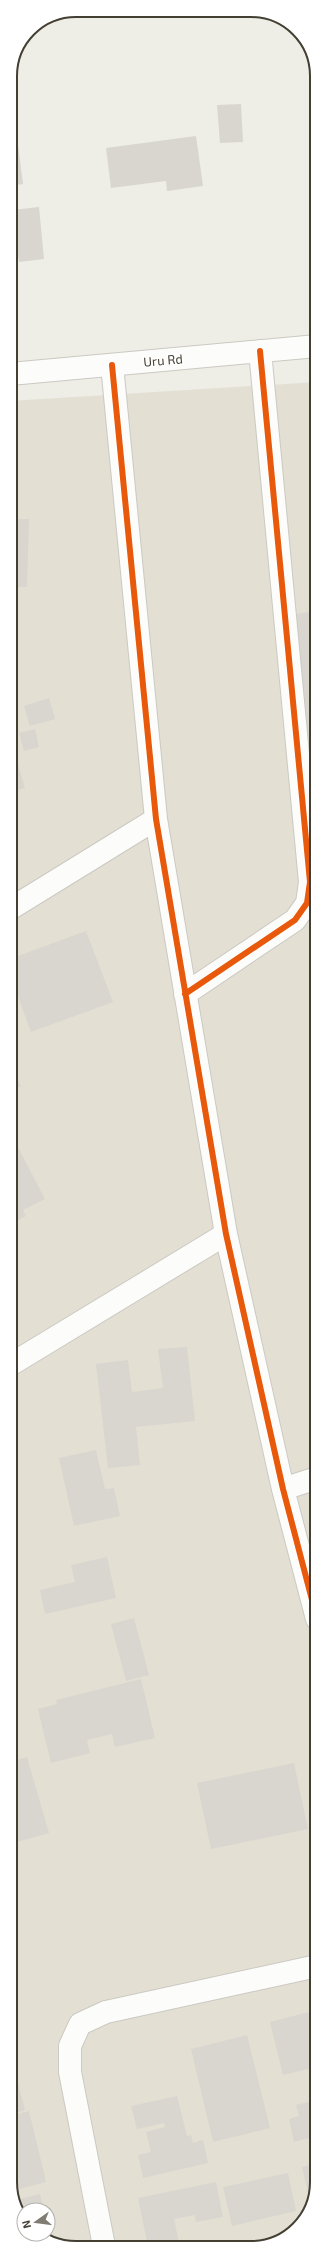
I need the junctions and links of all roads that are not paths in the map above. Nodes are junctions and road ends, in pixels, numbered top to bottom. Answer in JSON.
{"nodes":[{"id":1,"x":310,"y":347,"type":"edge"},
{"id":2,"x":260,"y":351,"type":"junction"},
{"id":3,"x":112,"y":365,"type":"junction"},
{"id":4,"x":17,"y":373,"type":"edge"},
{"id":5,"x":156,"y":819,"type":"junction"},
{"id":6,"x":17,"y":905,"type":"edge"},
{"id":7,"x":185,"y":994,"type":"junction"},
{"id":8,"x":226,"y":1234,"type":"junction"},
{"id":9,"x":17,"y":1361,"type":"edge"},
{"id":10,"x":310,"y":1480,"type":"edge"},
{"id":11,"x":283,"y":1489,"type":"junction"},
{"id":12,"x":310,"y":1592,"type":"edge"},
{"id":13,"x":310,"y":1968,"type":"edge"},
{"id":14,"x":103,"y":2241,"type":"edge"}],
"edges":[{"from":1,"to":2,"type":"street","name":"Uru Rd"},
{"from":2,"to":3,"type":"street","name":"Uru Rd"},
{"from":2,"to":7,"type":"street"},
{"from":3,"to":4,"type":"street","name":"Uru Rd"},
{"from":3,"to":5,"type":"street"},
{"from":5,"to":6,"type":"street"},
{"from":5,"to":7,"type":"street"},
{"from":7,"to":8,"type":"street"},
{"from":8,"to":9,"type":"street"},
{"from":8,"to":11,"type":"street"},
{"from":10,"to":11,"type":"street"},
{"from":11,"to":12,"type":"street"},
{"from":13,"to":14,"type":"street"}]}
